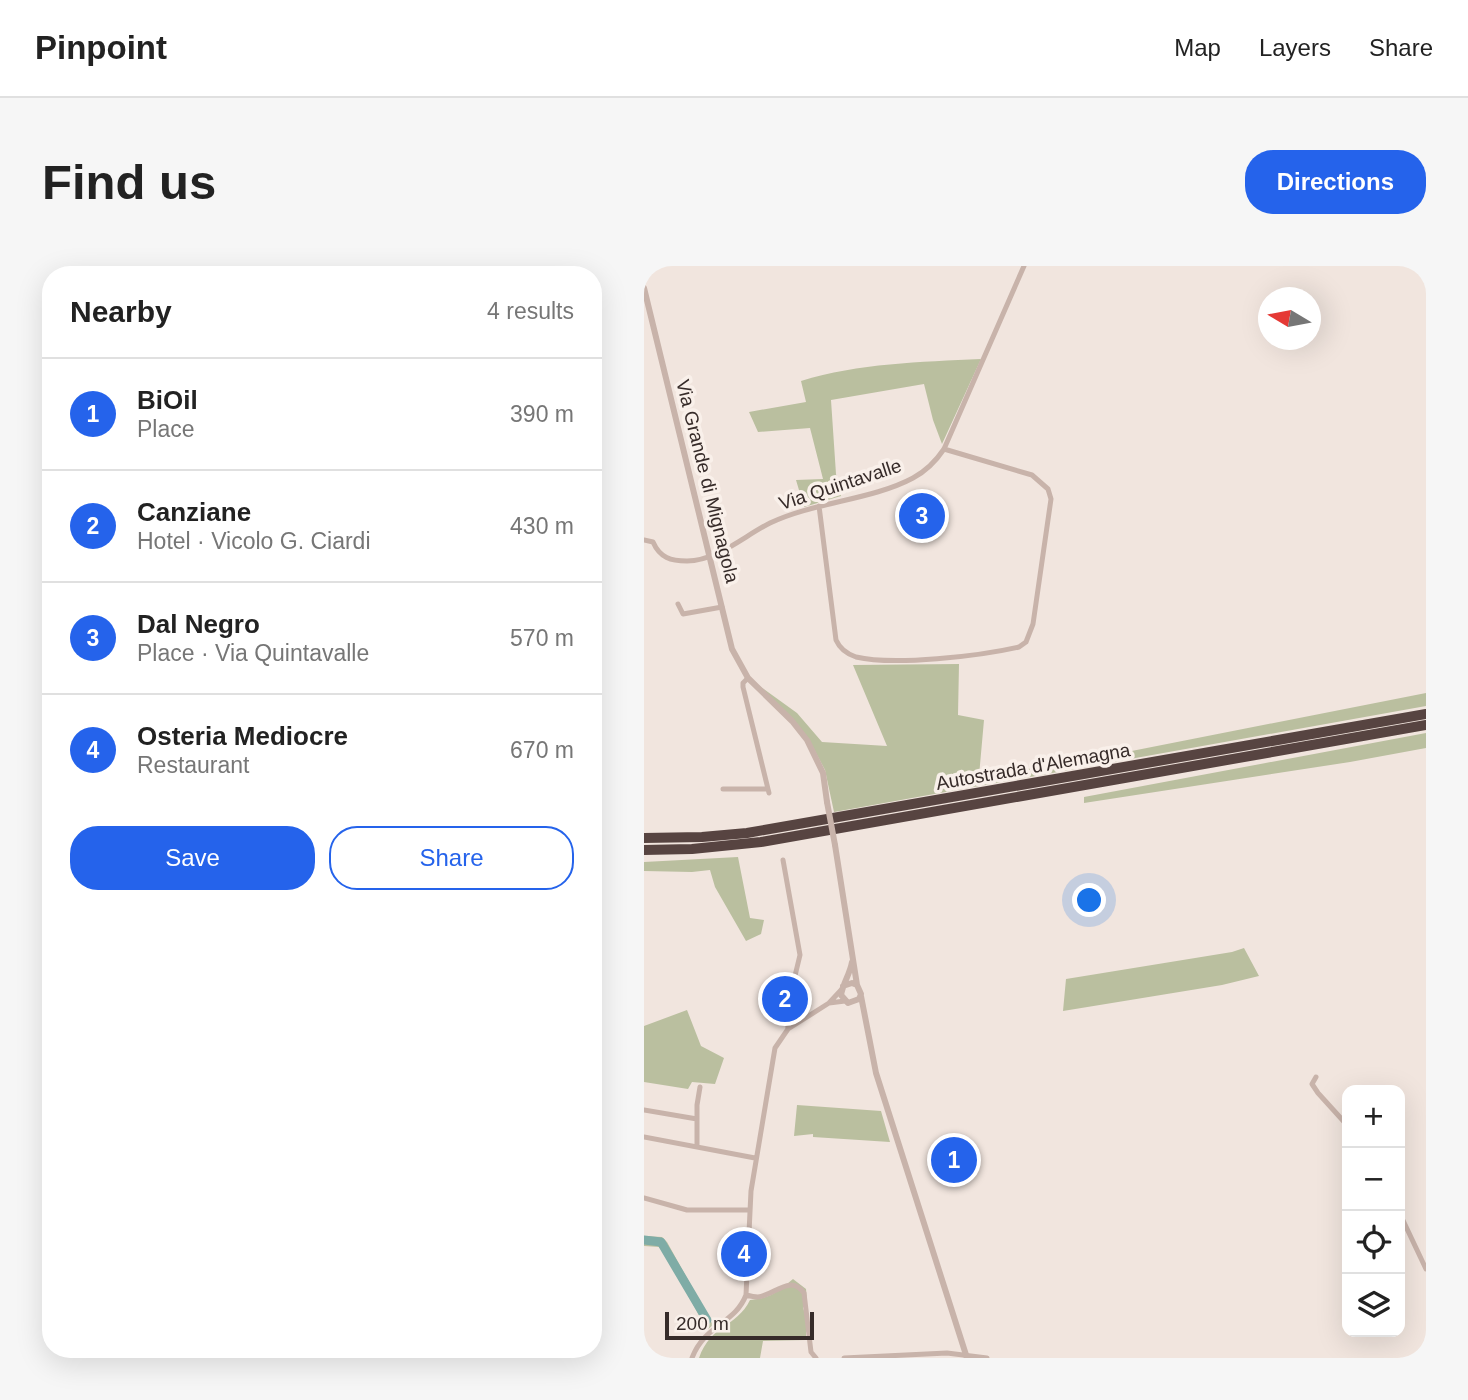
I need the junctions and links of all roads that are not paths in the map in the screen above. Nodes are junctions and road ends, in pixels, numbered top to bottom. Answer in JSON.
{"nodes":[{"id":1,"x":1024,"y":266,"type":"edge"},
{"id":2,"x":644,"y":288,"type":"edge"},
{"id":3,"x":944,"y":449,"type":"junction"},
{"id":4,"x":819,"y":506,"type":"junction"},
{"id":5,"x":644,"y":540,"type":"edge"},
{"id":6,"x":711,"y":556,"type":"junction"},
{"id":7,"x":678,"y":604,"type":"dead end"},
{"id":8,"x":722,"y":607,"type":"junction"},
{"id":9,"x":748,"y":678,"type":"junction"},
{"id":10,"x":1426,"y":714,"type":"edge"},
{"id":11,"x":1426,"y":725,"type":"edge"},
{"id":12,"x":723,"y":789,"type":"dead end"},
{"id":13,"x":644,"y":838,"type":"edge"},
{"id":14,"x":644,"y":850,"type":"edge"},
{"id":15,"x":783,"y":860,"type":"dead end"},
{"id":16,"x":853,"y":953,"type":"junction"},
{"id":17,"x":857,"y":985,"type":"junction"},
{"id":18,"x":843,"y":988,"type":"junction"},
{"id":19,"x":860,"y":996,"type":"junction"},
{"id":20,"x":848,"y":1002,"type":"junction"},
{"id":21,"x":829,"y":1003,"type":"junction"},
{"id":22,"x":866,"y":1017,"type":"junction"},
{"id":23,"x":788,"y":1029,"type":"junction"},
{"id":24,"x":1316,"y":1077,"type":"dead end"},
{"id":25,"x":700,"y":1087,"type":"dead end"},
{"id":26,"x":644,"y":1110,"type":"edge"},
{"id":27,"x":697,"y":1119,"type":"junction"},
{"id":28,"x":1342,"y":1119,"type":"edge"},
{"id":29,"x":644,"y":1137,"type":"edge"},
{"id":30,"x":697,"y":1147,"type":"junction"},
{"id":31,"x":755,"y":1158,"type":"junction"},
{"id":32,"x":644,"y":1198,"type":"edge"},
{"id":33,"x":750,"y":1210,"type":"junction"},
{"id":34,"x":1405,"y":1225,"type":"edge"},
{"id":35,"x":1426,"y":1269,"type":"edge"},
{"id":36,"x":746,"y":1296,"type":"junction"},
{"id":37,"x":966,"y":1356,"type":"edge"},
{"id":38,"x":692,"y":1358,"type":"edge"},
{"id":39,"x":816,"y":1358,"type":"edge"},
{"id":40,"x":844,"y":1358,"type":"edge"},
{"id":41,"x":988,"y":1358,"type":"edge"}],
"edges":[{"from":1,"to":3,"type":"street","name":"Via Quintavalle"},
{"from":2,"to":6,"type":"street","name":"Via Grande di Mignagola"},
{"from":3,"to":4,"type":"street","name":"Via Quintavalle"},
{"from":3,"to":4,"type":"street"},
{"from":4,"to":6,"type":"street","name":"Via Quintavalle"},
{"from":5,"to":6,"type":"street"},
{"from":6,"to":8,"type":"street","name":"Via Grande di Mignagola"},
{"from":7,"to":8,"type":"street"},
{"from":8,"to":9,"type":"street","name":"Via Grande di Mignagola"},
{"from":9,"to":12,"type":"street"},
{"from":9,"to":16,"type":"street","name":"Via Grande di Mignagola","bridge":true},
{"from":10,"to":13,"type":"highway","name":"Autostrada d'Alemagna"},
{"from":11,"to":14,"type":"highway","name":"Autostrada d'Alemagna"},
{"from":15,"to":23,"type":"street"},
{"from":16,"to":17,"type":"street","name":"Via Grande di Mignagola"},
{"from":16,"to":18,"type":"street"},
{"from":17,"to":18,"type":"street"},
{"from":17,"to":19,"type":"street"},
{"from":18,"to":20,"type":"street"},
{"from":18,"to":21,"type":"street"},
{"from":19,"to":20,"type":"street"},
{"from":19,"to":22,"type":"street"},
{"from":20,"to":21,"type":"street"},
{"from":20,"to":22,"type":"street"},
{"from":21,"to":23,"type":"street"},
{"from":22,"to":37,"type":"street"},
{"from":23,"to":31,"type":"street"},
{"from":24,"to":28,"type":"street"},
{"from":25,"to":27,"type":"street"},
{"from":26,"to":27,"type":"street"},
{"from":27,"to":30,"type":"street"},
{"from":29,"to":30,"type":"street"},
{"from":30,"to":31,"type":"street"},
{"from":31,"to":33,"type":"street"},
{"from":32,"to":33,"type":"street"},
{"from":33,"to":36,"type":"street"},
{"from":34,"to":35,"type":"street"},
{"from":36,"to":38,"type":"street"},
{"from":36,"to":39,"type":"street"},
{"from":37,"to":40,"type":"street"},
{"from":37,"to":41,"type":"street"}]}
